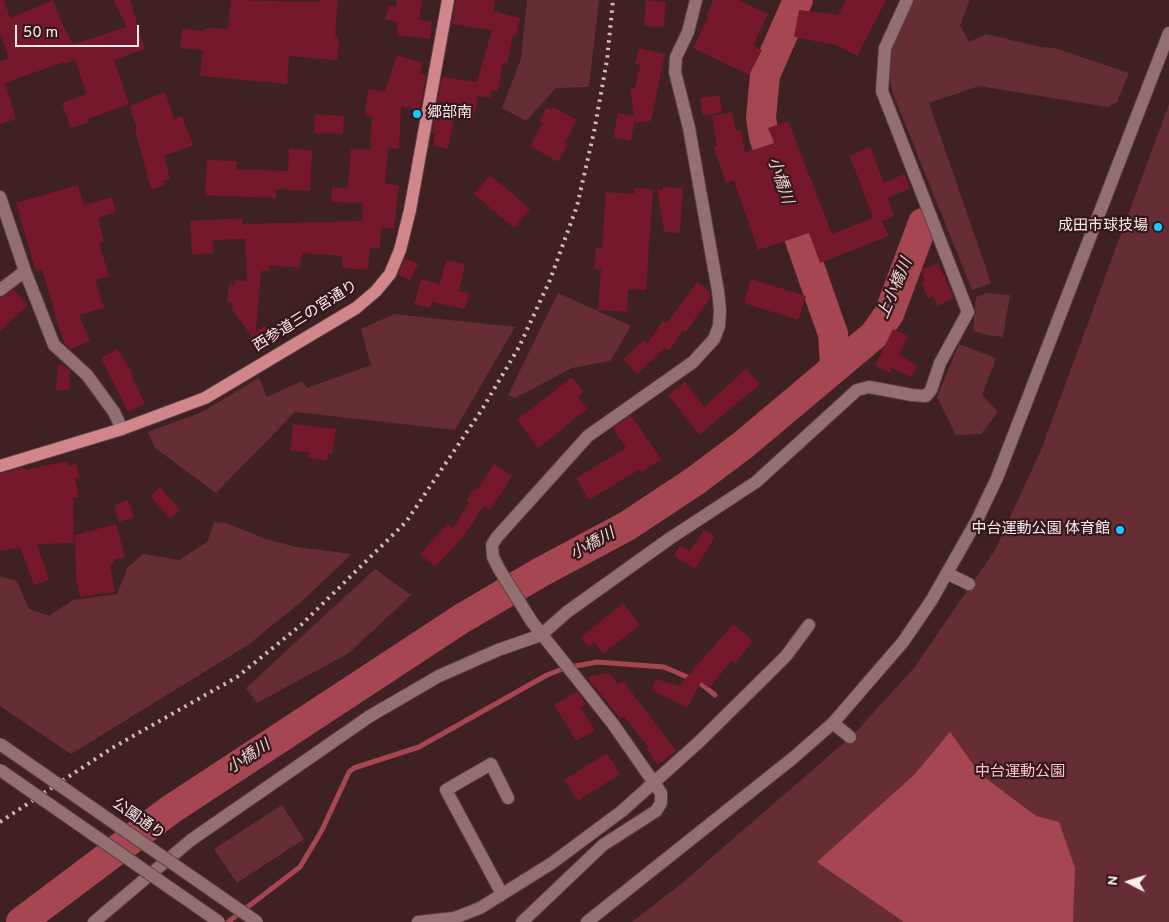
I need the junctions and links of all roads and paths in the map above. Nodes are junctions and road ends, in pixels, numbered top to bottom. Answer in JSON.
{"nodes":[{"id":1,"x":448,"y":0,"type":"edge"},
{"id":2,"x":696,"y":0,"type":"edge"},
{"id":3,"x":907,"y":0,"type":"edge"},
{"id":4,"x":1169,"y":34,"type":"edge"},
{"id":5,"x":1166,"y":52,"type":"edge"},
{"id":6,"x":0,"y":197,"type":"edge"},
{"id":7,"x":25,"y":271,"type":"junction"},
{"id":8,"x":0,"y":290,"type":"edge"},
{"id":9,"x":122,"y":429,"type":"junction"},
{"id":10,"x":0,"y":466,"type":"edge"},
{"id":11,"x":948,"y":574,"type":"junction"},
{"id":12,"x":970,"y":584,"type":"dead end"},
{"id":13,"x":809,"y":625,"type":"dead end"},
{"id":14,"x":541,"y":635,"type":"junction"},
{"id":15,"x":833,"y":723,"type":"junction"},
{"id":16,"x":850,"y":737,"type":"dead end"},
{"id":17,"x":0,"y":744,"type":"edge"},
{"id":18,"x":0,"y":770,"type":"edge"},
{"id":19,"x":653,"y":782,"type":"junction"},
{"id":20,"x":508,"y":798,"type":"dead end"},
{"id":21,"x":502,"y":894,"type":"junction"},
{"id":22,"x":94,"y":922,"type":"edge"},
{"id":23,"x":219,"y":922,"type":"edge"},
{"id":24,"x":257,"y":922,"type":"edge"},
{"id":25,"x":418,"y":922,"type":"edge"},
{"id":26,"x":522,"y":922,"type":"edge"},
{"id":27,"x":587,"y":922,"type":"edge"}],
"edges":[{"from":1,"to":9,"type":"main road","name":"西参道三の宮通り"},
{"from":2,"to":14,"type":"street"},
{"from":3,"to":14,"type":"street"},
{"from":4,"to":5,"type":"street"},
{"from":5,"to":11,"type":"street"},
{"from":6,"to":7,"type":"street"},
{"from":7,"to":8,"type":"street"},
{"from":7,"to":9,"type":"street"},
{"from":9,"to":10,"type":"main road","name":"西参道三の宮通り"},
{"from":11,"to":12,"type":"street"},
{"from":11,"to":15,"type":"street"},
{"from":13,"to":19,"type":"street"},
{"from":14,"to":19,"type":"street"},
{"from":14,"to":22,"type":"street"},
{"from":15,"to":16,"type":"street"},
{"from":15,"to":27,"type":"street"},
{"from":17,"to":24,"type":"street","name":"公園通り","bridge":true},
{"from":18,"to":23,"type":"street","bridge":true},
{"from":19,"to":21,"type":"street"},
{"from":19,"to":26,"type":"street"},
{"from":20,"to":21,"type":"street"},
{"from":21,"to":25,"type":"street"}]}
